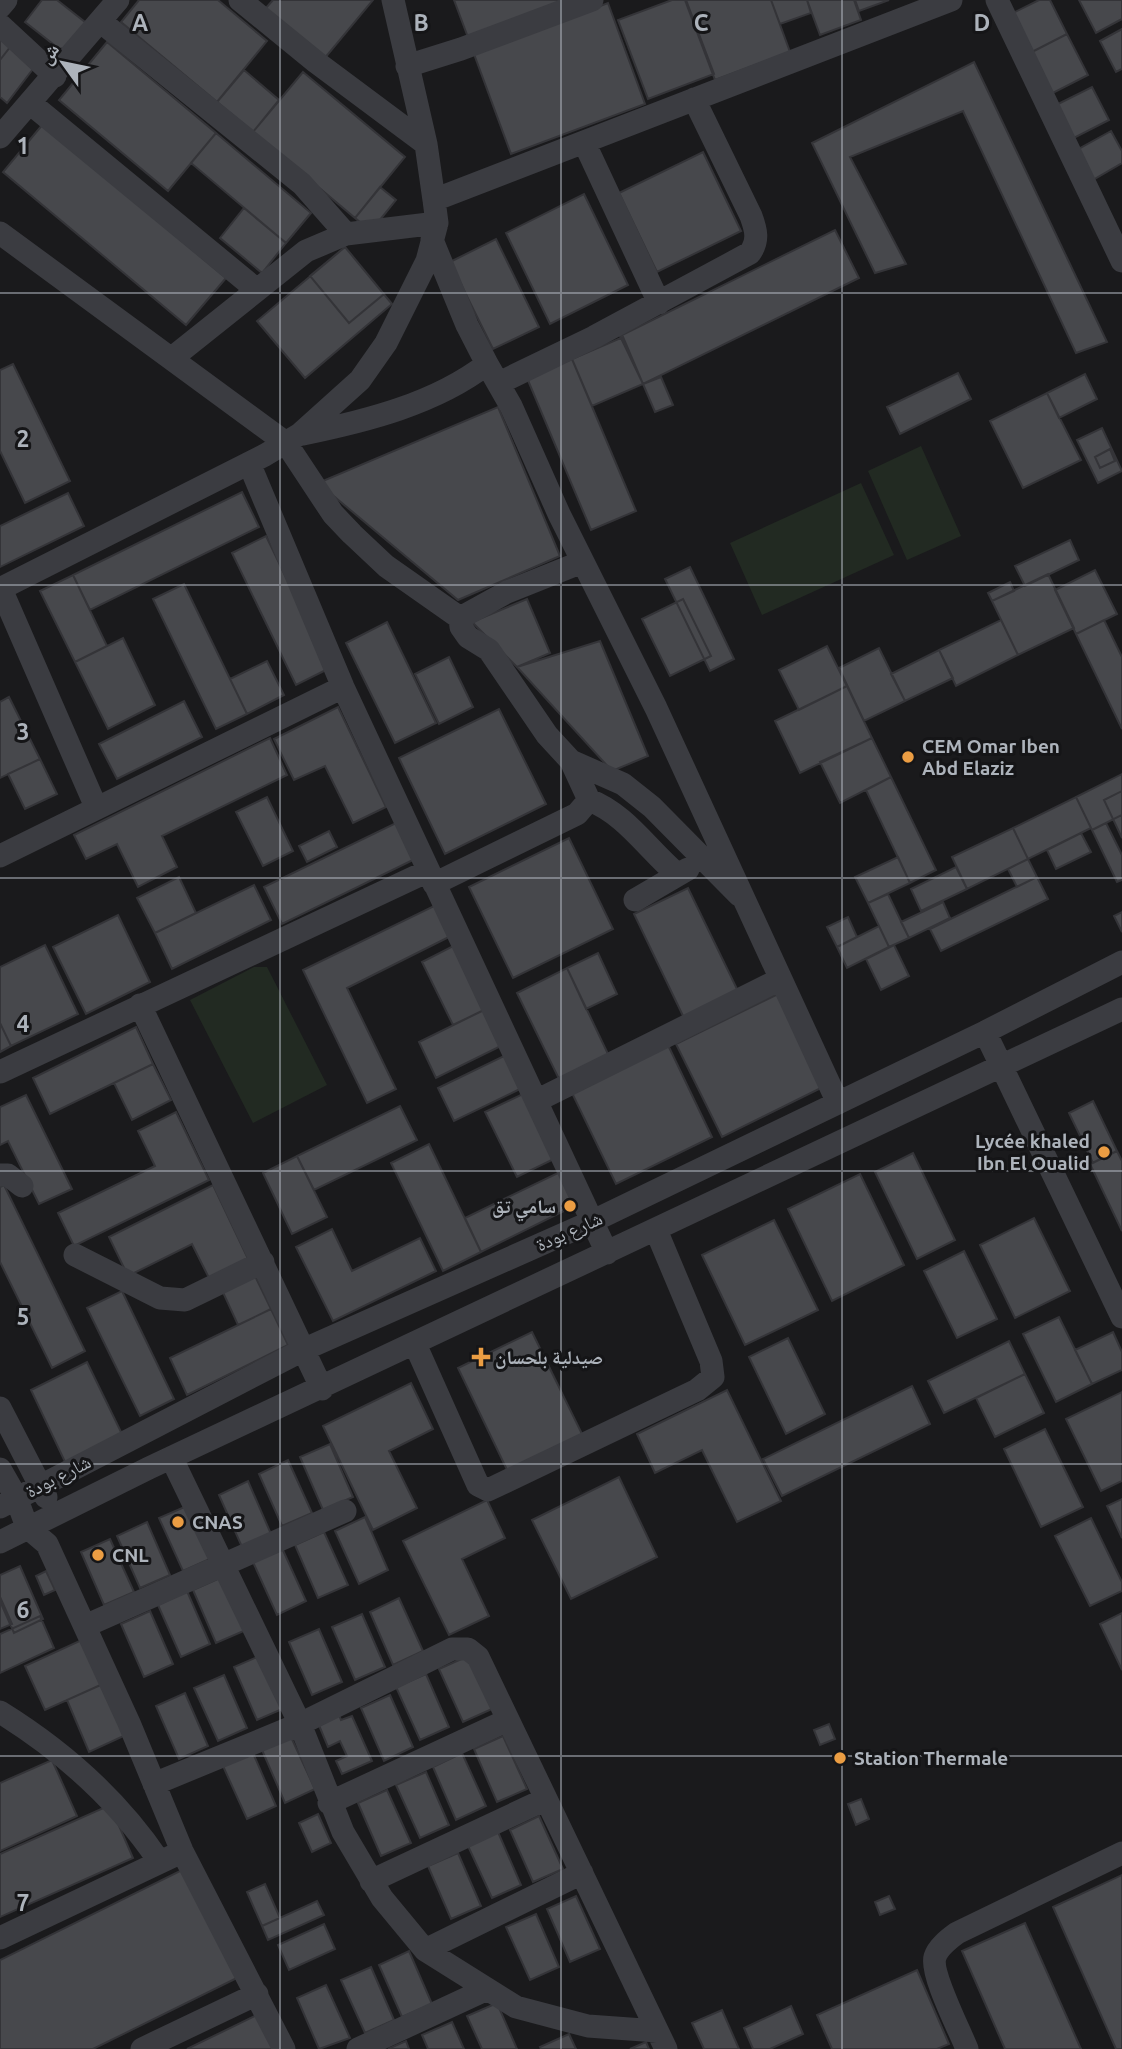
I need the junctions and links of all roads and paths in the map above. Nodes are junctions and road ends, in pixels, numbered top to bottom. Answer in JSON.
{"nodes":[{"id":1,"x":6,"y":0,"type":"edge"},
{"id":2,"x":118,"y":0,"type":"edge"},
{"id":3,"x":240,"y":0,"type":"edge"},
{"id":4,"x":393,"y":0,"type":"edge"},
{"id":5,"x":592,"y":0,"type":"edge"},
{"id":6,"x":951,"y":0,"type":"edge"},
{"id":7,"x":997,"y":0,"type":"edge"},
{"id":8,"x":0,"y":7,"type":"edge"},
{"id":9,"x":100,"y":22,"type":"junction"},
{"id":10,"x":0,"y":25,"type":"edge"},
{"id":11,"x":407,"y":66,"type":"junction"},
{"id":12,"x":55,"y":76,"type":"junction"},
{"id":13,"x":694,"y":99,"type":"junction"},
{"id":14,"x":30,"y":103,"type":"junction"},
{"id":15,"x":0,"y":138,"type":"edge"},
{"id":16,"x":584,"y":142,"type":"junction"},
{"id":17,"x":426,"y":144,"type":"junction"},
{"id":18,"x":434,"y":200,"type":"junction"},
{"id":19,"x":435,"y":232,"type":"junction"},
{"id":20,"x":346,"y":234,"type":"junction"},
{"id":21,"x":4,"y":243,"type":"edge"},
{"id":22,"x":1122,"y":261,"type":"edge"},
{"id":23,"x":257,"y":290,"type":"junction"},
{"id":24,"x":659,"y":303,"type":"junction"},
{"id":25,"x":172,"y":358,"type":"junction"},
{"id":26,"x":493,"y":373,"type":"junction"},
{"id":27,"x":293,"y":438,"type":"junction"},
{"id":28,"x":249,"y":463,"type":"junction"},
{"id":29,"x":582,"y":562,"type":"junction"},
{"id":30,"x":1,"y":589,"type":"edge"},
{"id":31,"x":460,"y":618,"type":"junction"},
{"id":32,"x":343,"y":687,"type":"junction"},
{"id":33,"x":571,"y":761,"type":"junction"},
{"id":34,"x":589,"y":800,"type":"junction"},
{"id":35,"x":96,"y":807,"type":"junction"},
{"id":36,"x":0,"y":856,"type":"edge"},
{"id":37,"x":703,"y":861,"type":"junction"},
{"id":38,"x":678,"y":875,"type":"junction"},
{"id":39,"x":431,"y":877,"type":"junction"},
{"id":40,"x":635,"y":900,"type":"dead end"},
{"id":41,"x":748,"y":905,"type":"junction"},
{"id":42,"x":1122,"y":962,"type":"edge"},
{"id":43,"x":779,"y":980,"type":"junction"},
{"id":44,"x":140,"y":1004,"type":"junction"},
{"id":45,"x":1122,"y":1009,"type":"edge"},
{"id":46,"x":985,"y":1032,"type":"junction"},
{"id":47,"x":1001,"y":1065,"type":"junction"},
{"id":48,"x":0,"y":1072,"type":"edge"},
{"id":49,"x":536,"y":1101,"type":"junction"},
{"id":50,"x":838,"y":1103,"type":"junction"},
{"id":51,"x":0,"y":1175,"type":"edge"},
{"id":52,"x":22,"y":1186,"type":"dead end"},
{"id":53,"x":591,"y":1222,"type":"junction"},
{"id":54,"x":656,"y":1230,"type":"junction"},
{"id":55,"x":607,"y":1253,"type":"junction"},
{"id":56,"x":75,"y":1255,"type":"dead end"},
{"id":57,"x":263,"y":1262,"type":"junction"},
{"id":58,"x":1122,"y":1317,"type":"edge"},
{"id":59,"x":415,"y":1344,"type":"junction"},
{"id":60,"x":304,"y":1349,"type":"junction"},
{"id":61,"x":322,"y":1389,"type":"junction"},
{"id":62,"x":0,"y":1408,"type":"edge"},
{"id":63,"x":172,"y":1458,"type":"junction"},
{"id":64,"x":0,"y":1469,"type":"edge"},
{"id":65,"x":42,"y":1484,"type":"junction"},
{"id":66,"x":8,"y":1502,"type":"edge"},
{"id":67,"x":345,"y":1511,"type":"dead end"},
{"id":68,"x":52,"y":1514,"type":"junction"},
{"id":69,"x":27,"y":1527,"type":"junction"},
{"id":70,"x":0,"y":1542,"type":"edge"},
{"id":71,"x":47,"y":1544,"type":"junction"},
{"id":72,"x":223,"y":1565,"type":"junction"},
{"id":73,"x":85,"y":1626,"type":"junction"},
{"id":74,"x":0,"y":1712,"type":"edge"},
{"id":75,"x":509,"y":1720,"type":"junction"},
{"id":76,"x":300,"y":1724,"type":"junction"},
{"id":77,"x":154,"y":1784,"type":"junction"},
{"id":78,"x":546,"y":1799,"type":"junction"},
{"id":79,"x":329,"y":1802,"type":"junction"},
{"id":80,"x":182,"y":1852,"type":"junction"},
{"id":81,"x":1122,"y":1853,"type":"edge"},
{"id":82,"x":159,"y":1861,"type":"junction"},
{"id":83,"x":582,"y":1873,"type":"junction"},
{"id":84,"x":371,"y":1881,"type":"junction"},
{"id":85,"x":0,"y":1938,"type":"edge"},
{"id":86,"x":425,"y":1950,"type":"junction"},
{"id":87,"x":485,"y":1990,"type":"junction"},
{"id":88,"x":257,"y":1994,"type":"junction"},
{"id":89,"x":662,"y":2040,"type":"edge"},
{"id":90,"x":142,"y":2049,"type":"edge"},
{"id":91,"x":284,"y":2049,"type":"edge"},
{"id":92,"x":358,"y":2049,"type":"edge"},
{"id":93,"x":967,"y":2049,"type":"edge"}],
"edges":[{"from":1,"to":8,"type":"street"},
{"from":2,"to":9,"type":"street"},
{"from":3,"to":17,"type":"street"},
{"from":4,"to":11,"type":"street"},
{"from":5,"to":11,"type":"street"},
{"from":6,"to":13,"type":"street"},
{"from":7,"to":22,"type":"street"},
{"from":9,"to":12,"type":"street"},
{"from":9,"to":20,"type":"street"},
{"from":10,"to":12,"type":"street"},
{"from":11,"to":17,"type":"street"},
{"from":12,"to":14,"type":"street"},
{"from":13,"to":16,"type":"street"},
{"from":13,"to":24,"type":"street"},
{"from":14,"to":15,"type":"street"},
{"from":14,"to":23,"type":"street"},
{"from":16,"to":18,"type":"street"},
{"from":16,"to":24,"type":"street"},
{"from":17,"to":18,"type":"street"},
{"from":18,"to":19,"type":"street"},
{"from":19,"to":20,"type":"street"},
{"from":19,"to":26,"type":"street"},
{"from":19,"to":27,"type":"street"},
{"from":20,"to":23,"type":"street"},
{"from":21,"to":25,"type":"street"},
{"from":23,"to":25,"type":"street"},
{"from":24,"to":26,"type":"street"},
{"from":25,"to":27,"type":"street"},
{"from":26,"to":27,"type":"street"},
{"from":26,"to":29,"type":"street"},
{"from":27,"to":28,"type":"street"},
{"from":27,"to":31,"type":"street"},
{"from":28,"to":30,"type":"street"},
{"from":28,"to":32,"type":"street"},
{"from":29,"to":31,"type":"street"},
{"from":29,"to":41,"type":"street"},
{"from":30,"to":35,"type":"street"},
{"from":31,"to":33,"type":"street"},
{"from":32,"to":35,"type":"street"},
{"from":32,"to":39,"type":"street"},
{"from":33,"to":34,"type":"street"},
{"from":33,"to":37,"type":"street"},
{"from":34,"to":38,"type":"street"},
{"from":34,"to":39,"type":"street"},
{"from":35,"to":36,"type":"street"},
{"from":37,"to":38,"type":"street"},
{"from":37,"to":41,"type":"street"},
{"from":38,"to":40,"type":"street"},
{"from":39,"to":44,"type":"street"},
{"from":39,"to":49,"type":"street"},
{"from":41,"to":43,"type":"street"},
{"from":42,"to":46,"type":"street","name":"شارع بودة"},
{"from":43,"to":49,"type":"street"},
{"from":43,"to":50,"type":"street"},
{"from":44,"to":48,"type":"street"},
{"from":44,"to":57,"type":"street"},
{"from":45,"to":47,"type":"street","name":"شارع بودة"},
{"from":46,"to":47,"type":"street"},
{"from":46,"to":50,"type":"street","name":"شارع بودة"},
{"from":47,"to":54,"type":"street","name":"شارع بودة"},
{"from":47,"to":58,"type":"street"},
{"from":49,"to":53,"type":"street"},
{"from":50,"to":53,"type":"street","name":"شارع بودة"},
{"from":51,"to":52,"type":"street"},
{"from":53,"to":55,"type":"street"},
{"from":53,"to":60,"type":"street","name":"شارع بودة"},
{"from":54,"to":55,"type":"street","name":"شارع بودة"},
{"from":54,"to":59,"type":"street"},
{"from":55,"to":59,"type":"street","name":"شارع بودة"},
{"from":56,"to":57,"type":"street"},
{"from":57,"to":60,"type":"street"},
{"from":59,"to":61,"type":"street","name":"شارع بودة"},
{"from":60,"to":61,"type":"street"},
{"from":60,"to":65,"type":"street","name":"شارع بودة"},
{"from":61,"to":63,"type":"street","name":"شارع بودة"},
{"from":62,"to":65,"type":"street"},
{"from":63,"to":68,"type":"street","name":"شارع بودة"},
{"from":63,"to":72,"type":"street"},
{"from":64,"to":66,"type":"street"},
{"from":65,"to":66,"type":"street","name":"شارع بودة"},
{"from":65,"to":68,"type":"street"},
{"from":66,"to":69,"type":"street"},
{"from":67,"to":72,"type":"street"},
{"from":68,"to":69,"type":"street","name":"شارع بودة"},
{"from":68,"to":71,"type":"street"},
{"from":69,"to":70,"type":"street","name":"شارع بودة"},
{"from":69,"to":71,"type":"street"},
{"from":71,"to":73,"type":"street"},
{"from":72,"to":73,"type":"street"},
{"from":72,"to":76,"type":"street"},
{"from":73,"to":77,"type":"street"},
{"from":74,"to":82,"type":"street"},
{"from":75,"to":76,"type":"street"},
{"from":75,"to":78,"type":"street"},
{"from":75,"to":79,"type":"street"},
{"from":76,"to":77,"type":"street"},
{"from":76,"to":79,"type":"street"},
{"from":77,"to":80,"type":"street"},
{"from":78,"to":83,"type":"street"},
{"from":78,"to":84,"type":"street"},
{"from":79,"to":84,"type":"street"},
{"from":80,"to":82,"type":"street"},
{"from":80,"to":88,"type":"street"},
{"from":81,"to":93,"type":"street"},
{"from":82,"to":85,"type":"street"},
{"from":83,"to":86,"type":"street"},
{"from":83,"to":89,"type":"street"},
{"from":84,"to":86,"type":"street"},
{"from":86,"to":87,"type":"street"},
{"from":87,"to":89,"type":"street"},
{"from":87,"to":92,"type":"street"},
{"from":88,"to":90,"type":"street"},
{"from":88,"to":91,"type":"street"}]}
